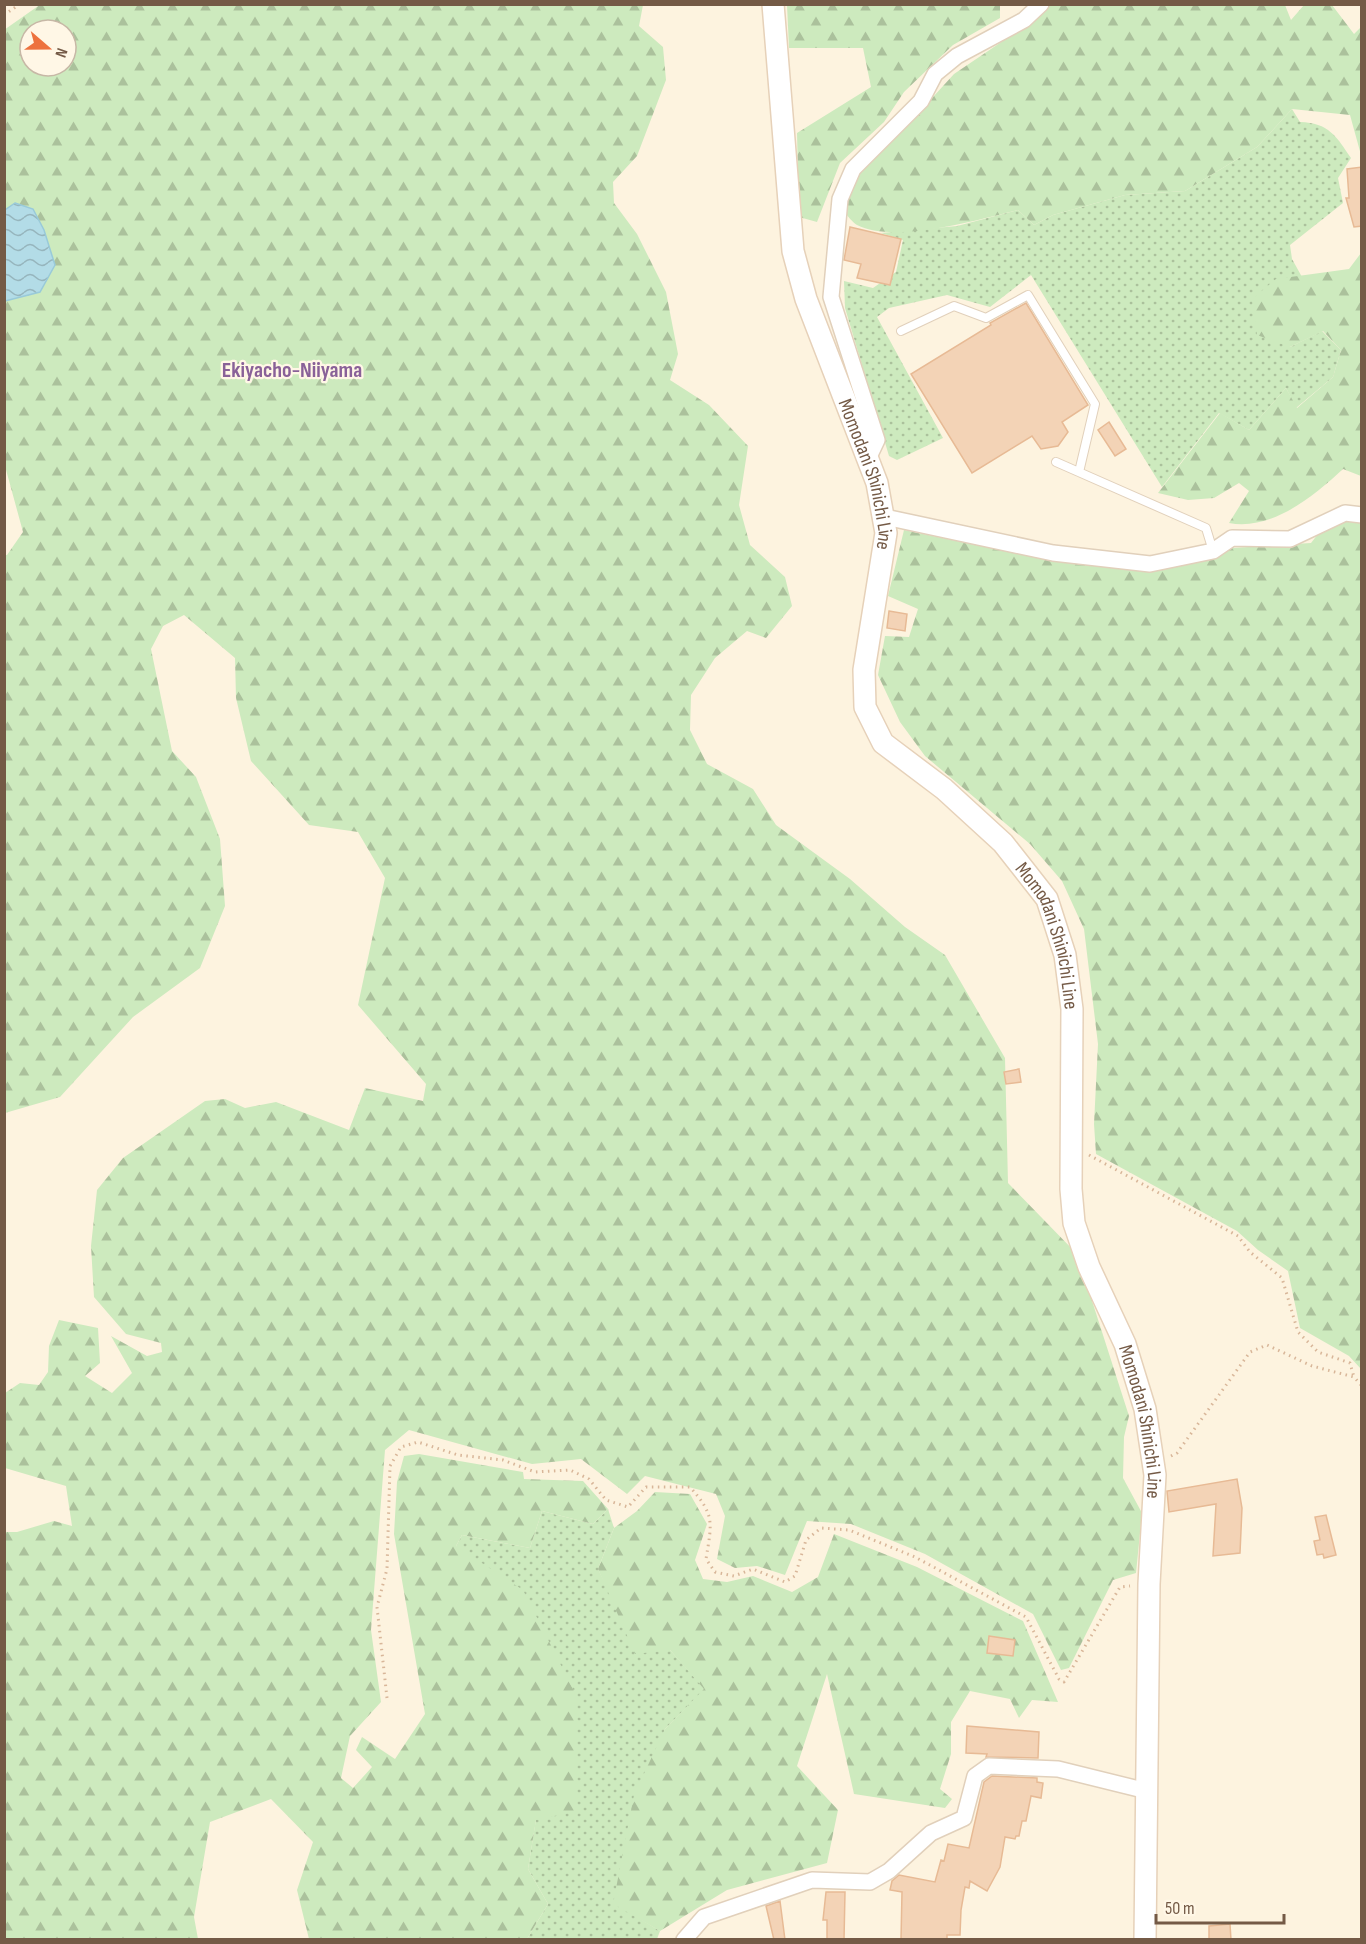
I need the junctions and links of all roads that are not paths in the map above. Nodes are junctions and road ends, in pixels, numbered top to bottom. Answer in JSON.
{"nodes":[{"id":1,"x":773,"y":4,"type":"edge"},
{"id":2,"x":1041,"y":4,"type":"edge"},
{"id":3,"x":901,"y":332,"type":"dead end"},
{"id":4,"x":868,"y":459,"type":"junction"},
{"id":5,"x":1056,"y":462,"type":"dead end"},
{"id":6,"x":1080,"y":472,"type":"junction"},
{"id":7,"x":1362,"y":515,"type":"edge"},
{"id":8,"x":885,"y":517,"type":"junction"},
{"id":9,"x":1213,"y":551,"type":"junction"},
{"id":10,"x":1147,"y":1791,"type":"junction"},
{"id":11,"x":684,"y":1940,"type":"edge"},
{"id":12,"x":1145,"y":1940,"type":"edge"}],
"edges":[{"from":1,"to":4,"type":"main road","name":"Momodani Shinichi Line"},
{"from":2,"to":4,"type":"street"},
{"from":3,"to":6,"type":"lane"},
{"from":4,"to":8,"type":"main road","name":"Momodani Shinichi Line"},
{"from":5,"to":6,"type":"lane"},
{"from":6,"to":9,"type":"lane"},
{"from":7,"to":9,"type":"street"},
{"from":8,"to":9,"type":"street"},
{"from":8,"to":10,"type":"main road","name":"Momodani Shinichi Line"},
{"from":10,"to":11,"type":"street"},
{"from":10,"to":12,"type":"main road","name":"Momodani Shinichi Line"}]}
